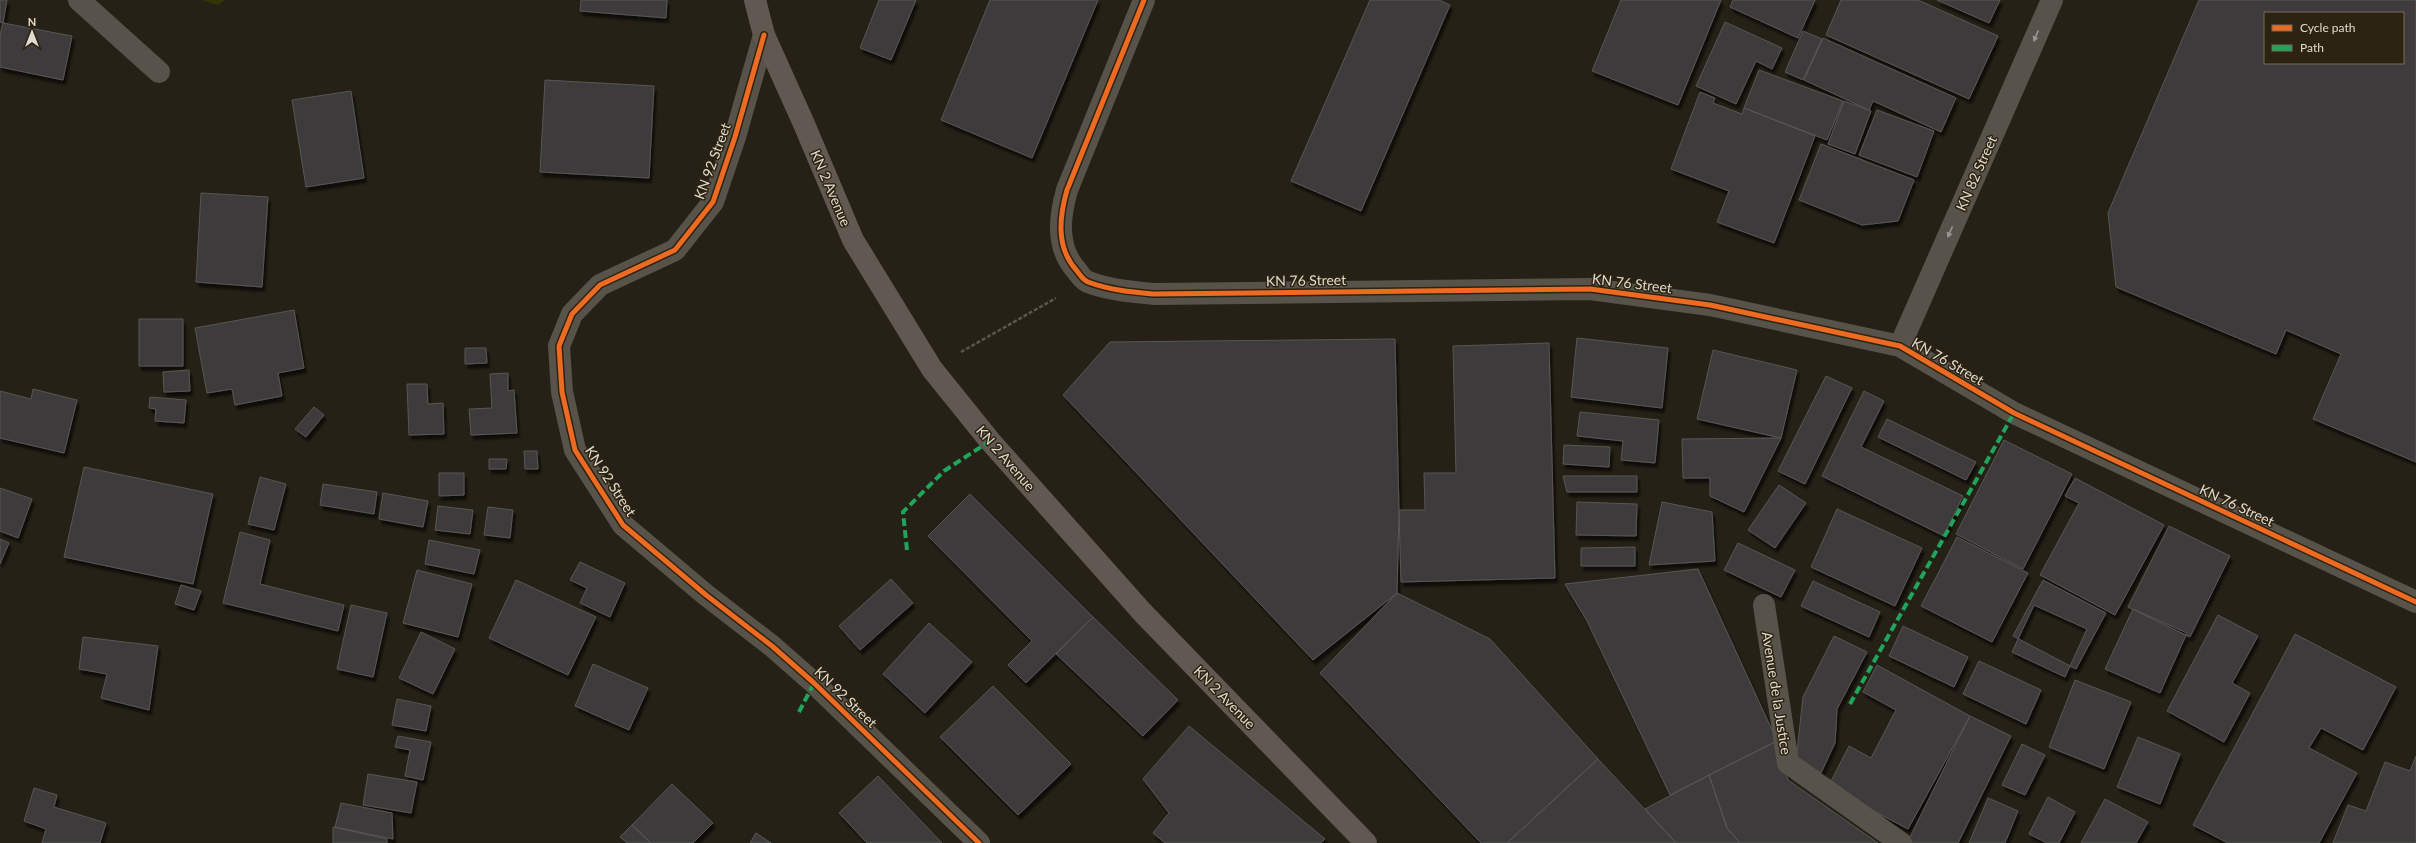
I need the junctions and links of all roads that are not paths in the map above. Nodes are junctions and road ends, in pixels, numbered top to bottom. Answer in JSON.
{"nodes":[{"id":1,"x":79,"y":0,"type":"edge"},
{"id":2,"x":755,"y":0,"type":"edge"},
{"id":3,"x":1144,"y":0,"type":"edge"},
{"id":4,"x":2052,"y":0,"type":"edge"},
{"id":5,"x":764,"y":35,"type":"junction"},
{"id":6,"x":159,"y":72,"type":"dead end"},
{"id":7,"x":1900,"y":346,"type":"junction"},
{"id":8,"x":2416,"y":602,"type":"edge"},
{"id":9,"x":1764,"y":605,"type":"dead end"},
{"id":10,"x":979,"y":843,"type":"edge"},
{"id":11,"x":1366,"y":843,"type":"edge"},
{"id":12,"x":1901,"y":843,"type":"edge"}],
"edges":[{"from":1,"to":6,"type":"street"},
{"from":2,"to":5,"type":"main road","name":"KN 2 Avenue"},
{"from":3,"to":7,"type":"street","name":"KN 76 Street"},
{"from":4,"to":7,"type":"street","name":"KN 82 Street","one_way":true},
{"from":5,"to":10,"type":"street","name":"KN 92 Street"},
{"from":5,"to":11,"type":"main road","name":"KN 2 Avenue"},
{"from":7,"to":8,"type":"street","name":"KN 76 Street"},
{"from":9,"to":12,"type":"street","name":"Avenue de la Justice"}]}
